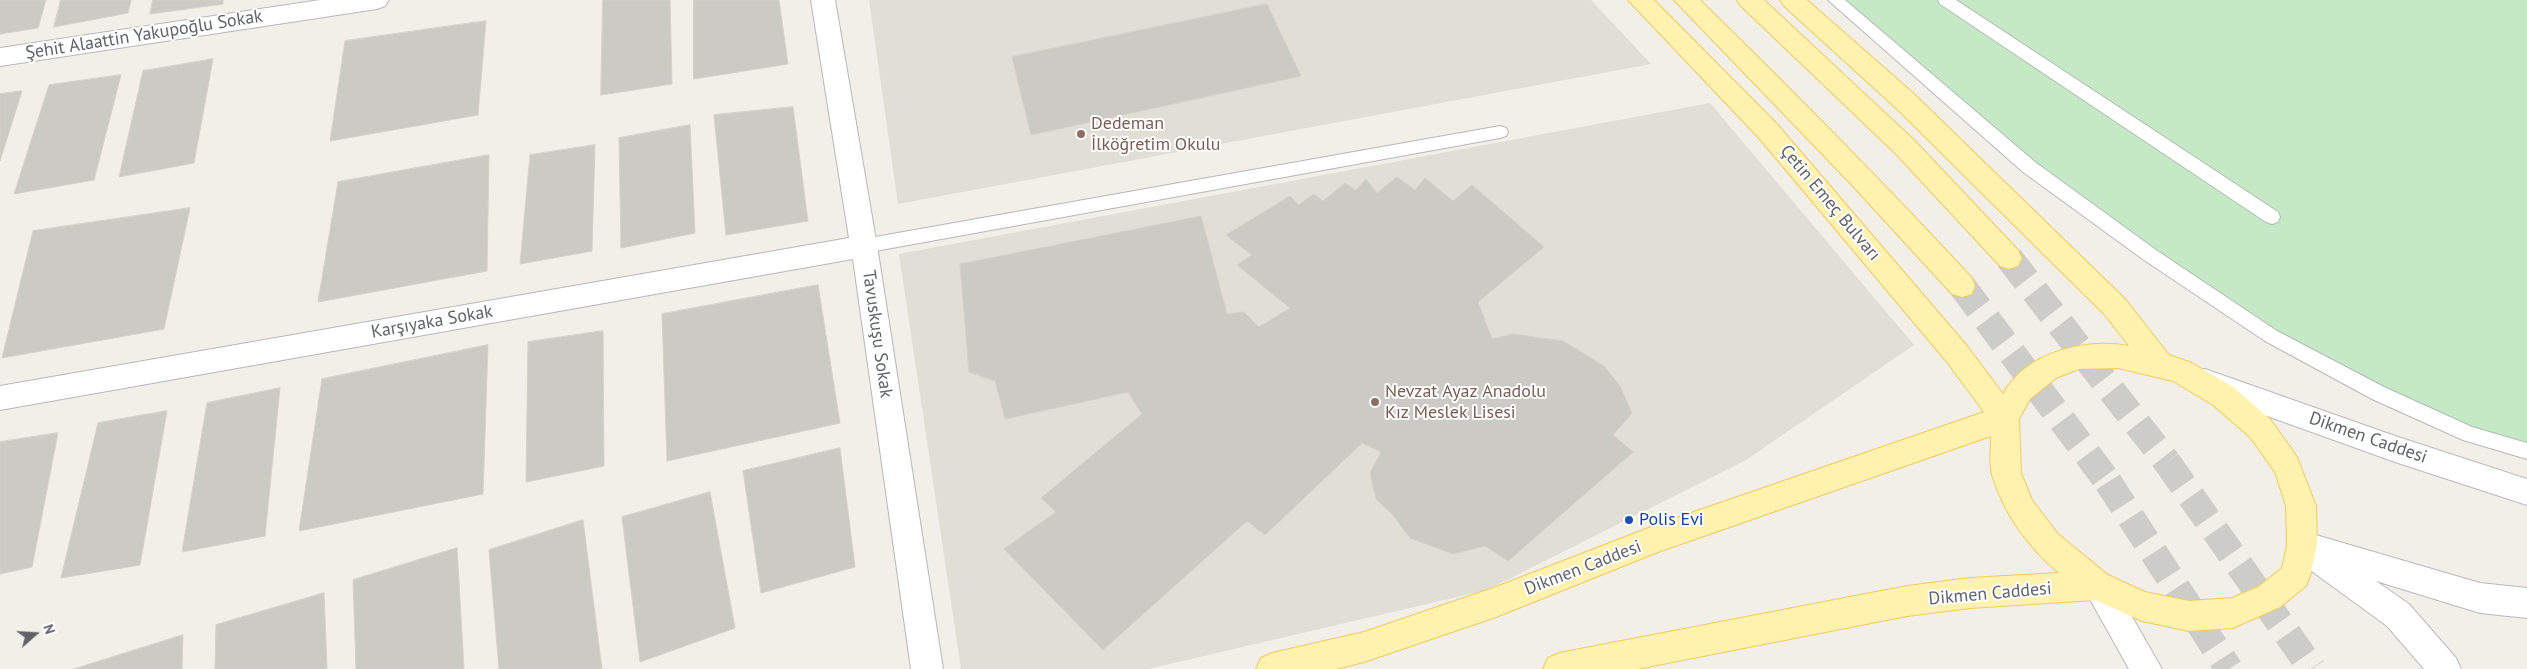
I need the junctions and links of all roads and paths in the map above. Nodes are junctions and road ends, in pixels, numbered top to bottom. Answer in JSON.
{"nodes":[{"id":1,"x":377,"y":0,"type":"edge"},
{"id":2,"x":822,"y":0,"type":"edge"},
{"id":3,"x":1640,"y":0,"type":"edge"},
{"id":4,"x":1686,"y":0,"type":"edge"},
{"id":5,"x":1749,"y":0,"type":"edge"},
{"id":6,"x":1792,"y":0,"type":"edge"},
{"id":7,"x":1835,"y":0,"type":"edge"},
{"id":8,"x":1945,"y":0,"type":"edge"},
{"id":9,"x":0,"y":57,"type":"edge"},
{"id":10,"x":1500,"y":132,"type":"dead end"},
{"id":11,"x":2272,"y":217,"type":"dead end"},
{"id":12,"x":864,"y":246,"type":"junction"},
{"id":13,"x":2009,"y":258,"type":"tunnel mouth"},
{"id":14,"x":1962,"y":286,"type":"tunnel mouth"},
{"id":15,"x":2171,"y":368,"type":"junction"},
{"id":16,"x":0,"y":398,"type":"edge"},
{"id":17,"x":2006,"y":418,"type":"junction"},
{"id":18,"x":2527,"y":451,"type":"edge"},
{"id":19,"x":2527,"y":492,"type":"edge"},
{"id":20,"x":2302,"y":545,"type":"junction"},
{"id":21,"x":2097,"y":585,"type":"junction"},
{"id":22,"x":2527,"y":603,"type":"edge"},
{"id":23,"x":927,"y":669,"type":"edge"},
{"id":24,"x":1272,"y":669,"type":"edge"},
{"id":25,"x":1560,"y":669,"type":"edge"},
{"id":26,"x":2146,"y":669,"type":"edge"},
{"id":27,"x":2445,"y":669,"type":"edge"}],
"edges":[{"from":1,"to":9,"type":"street","name":"Şehit Alaattin Yakupoğlu Sokak"},
{"from":2,"to":12,"type":"street","name":"Tavuskuşu Sokak"},
{"from":3,"to":17,"type":"main road","name":"Çetin Emeç Bulvarı"},
{"from":4,"to":14,"type":"main road","name":"Çetin Emeç Bulvarı"},
{"from":5,"to":13,"type":"main road"},
{"from":6,"to":15,"type":"main road"},
{"from":7,"to":18,"type":"lane"},
{"from":8,"to":11,"type":"lane"},
{"from":10,"to":12,"type":"lane"},
{"from":12,"to":16,"type":"street","name":"Karşıyaka Sokak"},
{"from":12,"to":23,"type":"street","name":"Tavuskuşu Sokak"},
{"from":15,"to":17,"type":"main road","name":"Dikmen Caddesi"},
{"from":15,"to":19,"type":"street","name":"Dikmen Caddesi"},
{"from":15,"to":20,"type":"main road","name":"Dikmen Caddesi"},
{"from":17,"to":21,"type":"main road","name":"Dikmen Caddesi"},
{"from":17,"to":24,"type":"main road","name":"Dikmen Caddesi"},
{"from":20,"to":21,"type":"main road","name":"Dikmen Caddesi"},
{"from":20,"to":22,"type":"street"},
{"from":20,"to":27,"type":"street"},
{"from":21,"to":25,"type":"main road","name":"Dikmen Caddesi"},
{"from":21,"to":26,"type":"street"}]}
